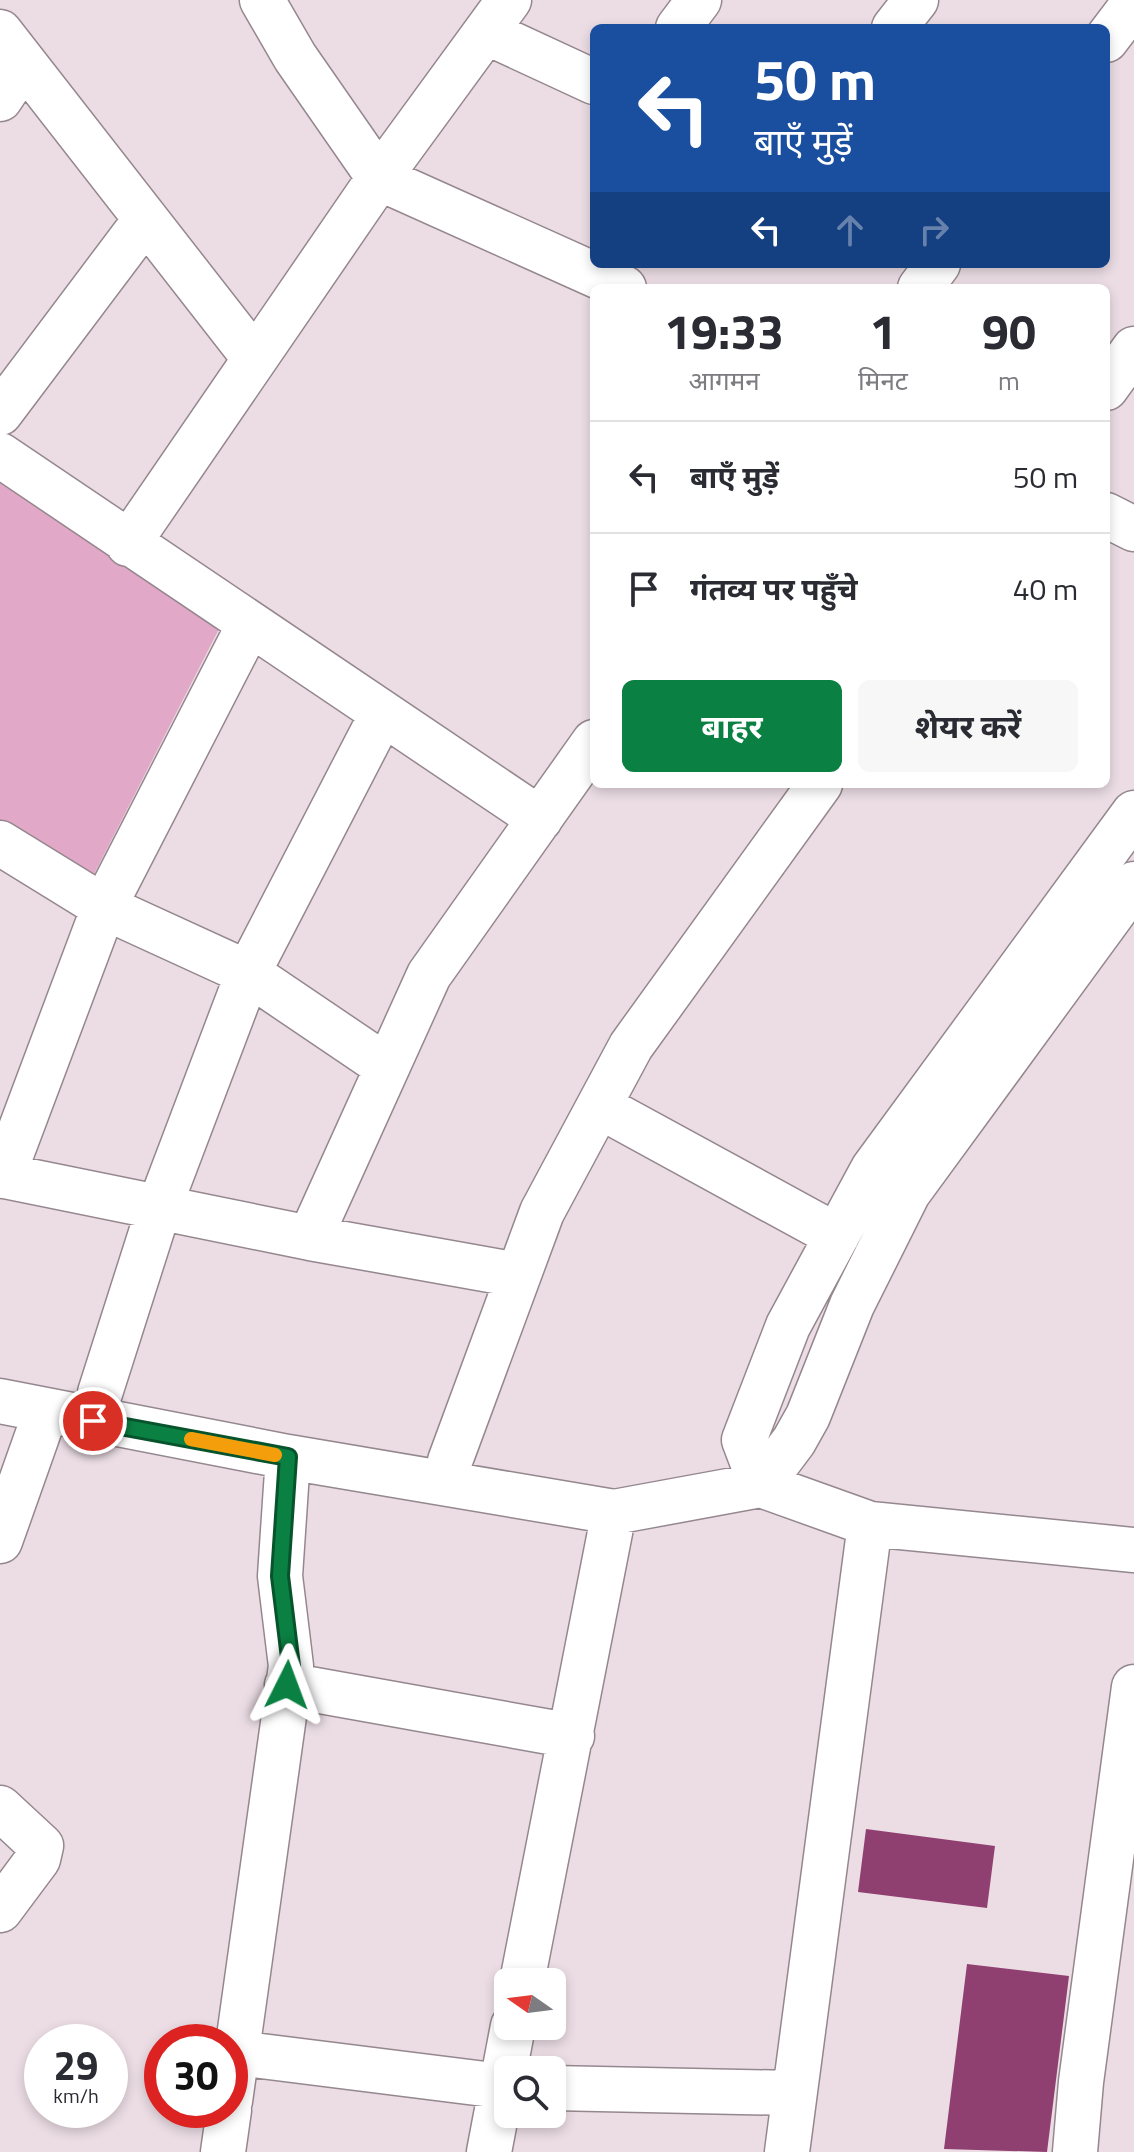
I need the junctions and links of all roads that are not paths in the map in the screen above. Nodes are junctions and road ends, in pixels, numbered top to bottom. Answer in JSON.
{"nodes":[{"id":1,"x":262,"y":0,"type":"edge"},
{"id":2,"x":699,"y":0,"type":"edge"},
{"id":3,"x":916,"y":0,"type":"edge"},
{"id":4,"x":1134,"y":3,"type":"edge"},
{"id":5,"x":498,"y":16,"type":"edge"},
{"id":6,"x":681,"y":24,"type":"edge"},
{"id":7,"x":897,"y":24,"type":"edge"},
{"id":8,"x":1110,"y":35,"type":"edge"},
{"id":9,"x":12,"y":48,"type":"edge"},
{"id":10,"x":590,"y":79,"type":"edge"},
{"id":11,"x":0,"y":99,"type":"edge"},
{"id":12,"x":379,"y":178,"type":"junction"},
{"id":13,"x":146,"y":219,"type":"junction"},
{"id":14,"x":615,"y":284,"type":"edge"},
{"id":15,"x":1134,"y":349,"type":"edge"},
{"id":16,"x":255,"y":359,"type":"junction"},
{"id":17,"x":1110,"y":382,"type":"edge"},
{"id":18,"x":0,"y":413,"type":"edge"},
{"id":19,"x":0,"y":455,"type":"edge"},
{"id":20,"x":1110,"y":517,"type":"edge"},
{"id":21,"x":1134,"y":529,"type":"edge"},
{"id":22,"x":128,"y":544,"type":"junction"},
{"id":23,"x":249,"y":625,"type":"junction"},
{"id":24,"x":382,"y":714,"type":"junction"},
{"id":25,"x":590,"y":748,"type":"edge"},
{"id":26,"x":817,"y":788,"type":"edge"},
{"id":27,"x":1134,"y":813,"type":"edge"},
{"id":28,"x":540,"y":819,"type":"junction"},
{"id":29,"x":0,"y":843,"type":"edge"},
{"id":30,"x":1134,"y":884,"type":"edge"},
{"id":31,"x":104,"y":907,"type":"junction"},
{"id":32,"x":248,"y":973,"type":"junction"},
{"id":33,"x":387,"y":1067,"type":"junction"},
{"id":34,"x":599,"y":1106,"type":"junction"},
{"id":35,"x":2,"y":1176,"type":"edge"},
{"id":36,"x":159,"y":1208,"type":"junction"},
{"id":37,"x":837,"y":1236,"type":"junction"},
{"id":38,"x":310,"y":1238,"type":"junction"},
{"id":39,"x":518,"y":1275,"type":"junction"},
{"id":40,"x":0,"y":1372,"type":"edge"},
{"id":41,"x":100,"y":1393,"type":"junction"},
{"id":42,"x":0,"y":1401,"type":"edge"},
{"id":43,"x":46,"y":1411,"type":"junction"},
{"id":44,"x":288,"y":1457,"type":"junction"},
{"id":45,"x":450,"y":1461,"type":"junction"},
{"id":46,"x":761,"y":1485,"type":"junction"},
{"id":47,"x":628,"y":1511,"type":"junction"},
{"id":48,"x":870,"y":1524,"type":"junction"},
{"id":49,"x":0,"y":1541,"type":"edge"},
{"id":50,"x":1134,"y":1550,"type":"edge"},
{"id":51,"x":287,"y":1685,"type":"junction"},
{"id":52,"x":1134,"y":1687,"type":"edge"},
{"id":53,"x":572,"y":1736,"type":"junction"},
{"id":54,"x":1127,"y":1793,"type":"edge"},
{"id":55,"x":0,"y":1808,"type":"edge"},
{"id":56,"x":0,"y":1910,"type":"edge"},
{"id":57,"x":525,"y":1968,"type":"edge"},
{"id":58,"x":241,"y":2024,"type":"edge"},
{"id":59,"x":248,"y":2054,"type":"edge"},
{"id":60,"x":494,"y":2086,"type":"edge"},
{"id":61,"x":566,"y":2088,"type":"edge"},
{"id":62,"x":794,"y":2093,"type":"junction"},
{"id":63,"x":226,"y":2128,"type":"edge"},
{"id":64,"x":495,"y":2128,"type":"edge"},
{"id":65,"x":223,"y":2152,"type":"edge"},
{"id":66,"x":489,"y":2152,"type":"edge"},
{"id":67,"x":787,"y":2152,"type":"edge"},
{"id":68,"x":1075,"y":2152,"type":"edge"}],
"edges":[{"from":1,"to":12,"type":"street"},
{"from":2,"to":6,"type":"street"},
{"from":3,"to":7,"type":"street"},
{"from":4,"to":8,"type":"street"},
{"from":5,"to":10,"type":"street"},
{"from":5,"to":12,"type":"street"},
{"from":9,"to":11,"type":"street"},
{"from":9,"to":13,"type":"street"},
{"from":12,"to":14,"type":"street"},
{"from":12,"to":16,"type":"street"},
{"from":13,"to":16,"type":"street"},
{"from":13,"to":18,"type":"street"},
{"from":15,"to":17,"type":"street"},
{"from":16,"to":22,"type":"street"},
{"from":19,"to":22,"type":"street"},
{"from":20,"to":21,"type":"street"},
{"from":22,"to":23,"type":"street"},
{"from":23,"to":24,"type":"street"},
{"from":23,"to":31,"type":"street"},
{"from":24,"to":28,"type":"street"},
{"from":24,"to":32,"type":"street"},
{"from":25,"to":28,"type":"street"},
{"from":26,"to":34,"type":"street"},
{"from":27,"to":37,"type":"street"},
{"from":28,"to":33,"type":"street"},
{"from":29,"to":31,"type":"street"},
{"from":30,"to":46,"type":"street"},
{"from":31,"to":32,"type":"street"},
{"from":31,"to":35,"type":"street"},
{"from":32,"to":33,"type":"street"},
{"from":32,"to":36,"type":"street"},
{"from":33,"to":38,"type":"street"},
{"from":34,"to":37,"type":"street"},
{"from":34,"to":39,"type":"street"},
{"from":35,"to":36,"type":"street"},
{"from":36,"to":38,"type":"street"},
{"from":36,"to":41,"type":"street"},
{"from":37,"to":46,"type":"street"},
{"from":38,"to":39,"type":"street"},
{"from":39,"to":45,"type":"street"},
{"from":40,"to":41,"type":"street"},
{"from":41,"to":45,"type":"street"},
{"from":42,"to":43,"type":"street"},
{"from":43,"to":44,"type":"street"},
{"from":43,"to":49,"type":"street"},
{"from":44,"to":47,"type":"street"},
{"from":44,"to":51,"type":"street"},
{"from":45,"to":47,"type":"street"},
{"from":46,"to":47,"type":"street"},
{"from":46,"to":48,"type":"street"},
{"from":47,"to":53,"type":"street"},
{"from":48,"to":50,"type":"street"},
{"from":48,"to":62,"type":"street"},
{"from":51,"to":53,"type":"street"},
{"from":51,"to":58,"type":"street"},
{"from":52,"to":54,"type":"street"},
{"from":53,"to":57,"type":"street"},
{"from":54,"to":68,"type":"street"},
{"from":55,"to":56,"type":"street"},
{"from":59,"to":60,"type":"street"},
{"from":61,"to":62,"type":"street"},
{"from":62,"to":67,"type":"street"},
{"from":63,"to":65,"type":"street"},
{"from":64,"to":66,"type":"street"}]}
